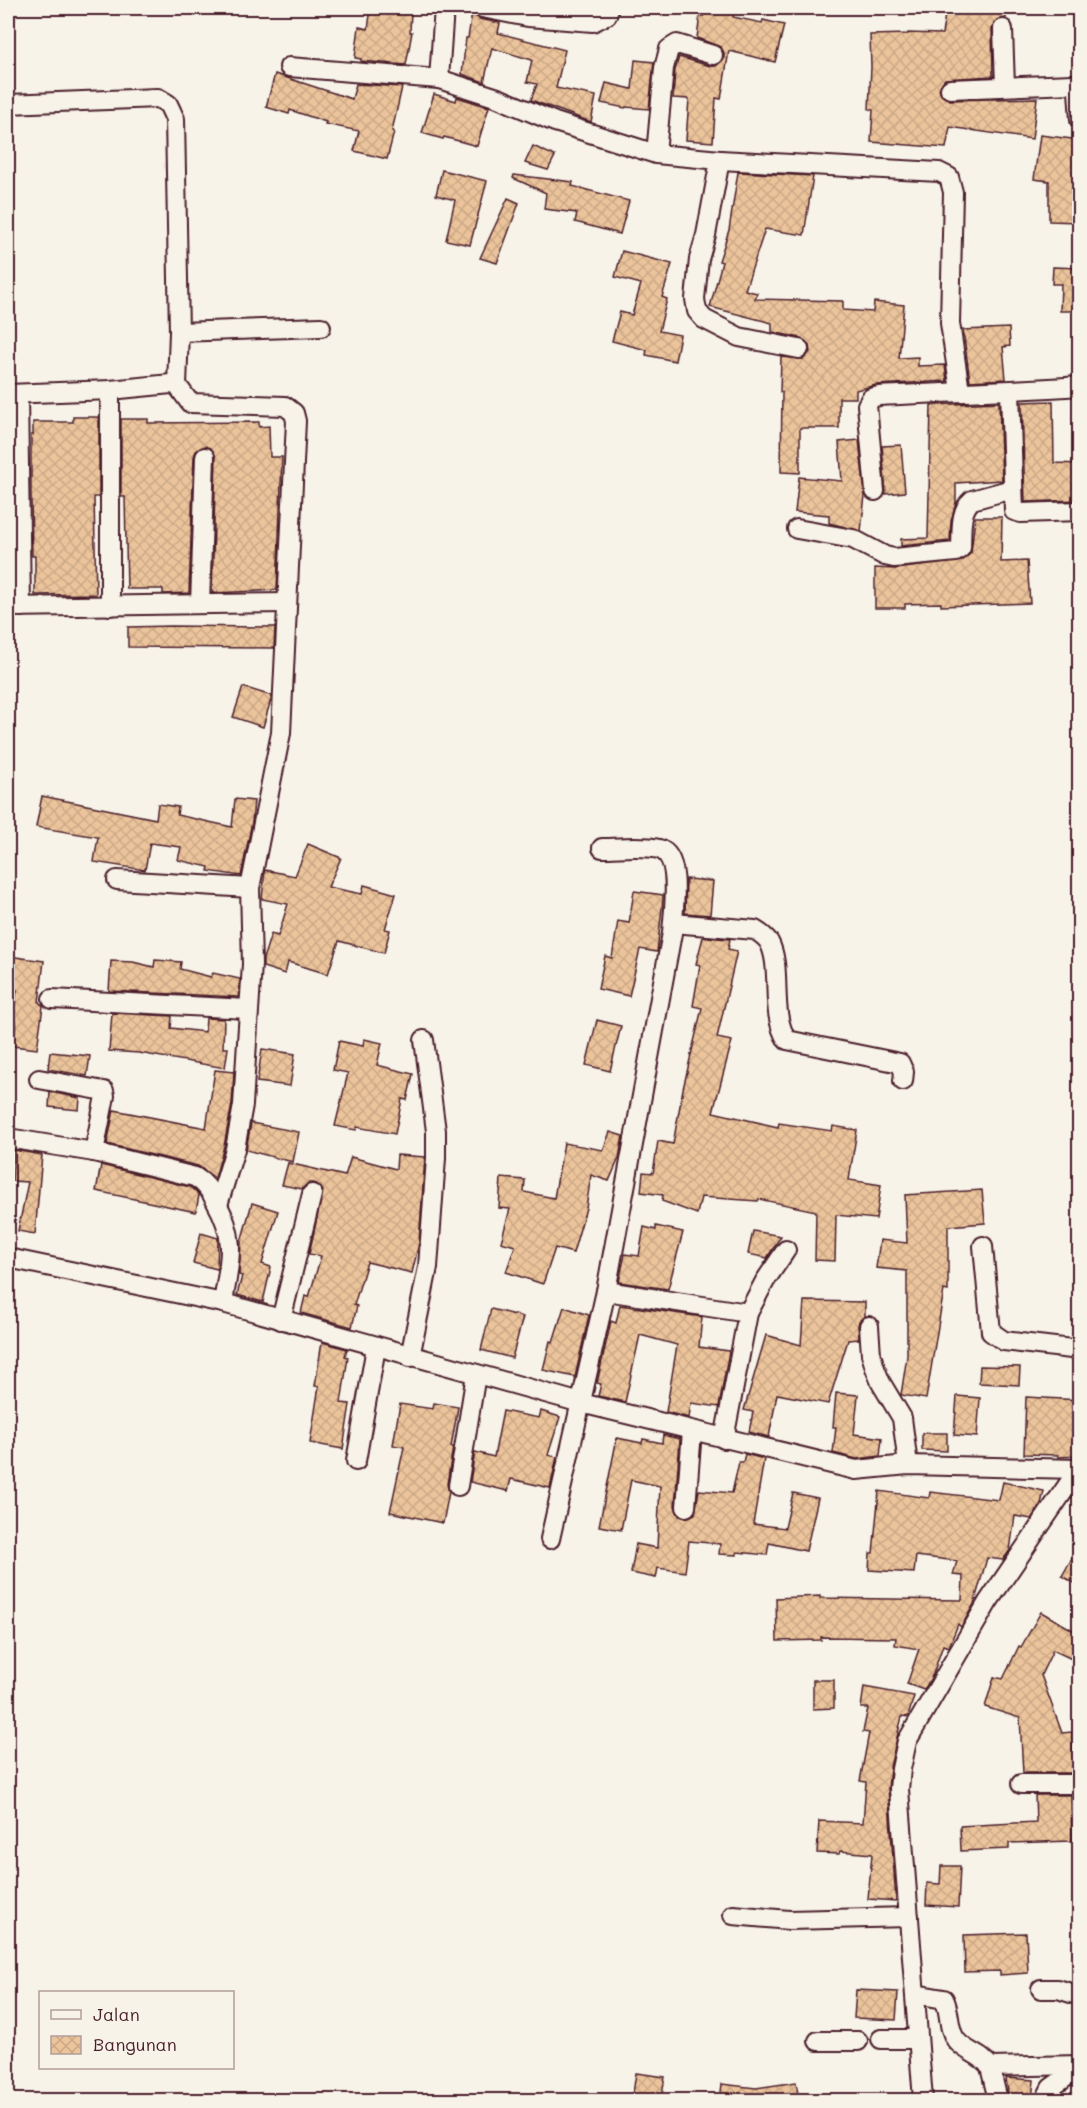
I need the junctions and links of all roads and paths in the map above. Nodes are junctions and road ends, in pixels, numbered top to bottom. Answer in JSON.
{"nodes":[{"id":1,"x":444,"y":8,"type":"edge"},
{"id":2,"x":482,"y":8,"type":"edge"},
{"id":3,"x":609,"y":8,"type":"edge"},
{"id":4,"x":1003,"y":29,"type":"dead end"},
{"id":5,"x":713,"y":55,"type":"dead end"},
{"id":6,"x":289,"y":67,"type":"dead end"},
{"id":7,"x":439,"y":79,"type":"junction"},
{"id":8,"x":1005,"y":86,"type":"junction"},
{"id":9,"x":950,"y":89,"type":"dead end"},
{"id":10,"x":8,"y":104,"type":"edge"},
{"id":11,"x":1080,"y":120,"type":"edge"},
{"id":12,"x":656,"y":154,"type":"junction"},
{"id":13,"x":720,"y":160,"type":"junction"},
{"id":14,"x":321,"y":327,"type":"dead end"},
{"id":15,"x":178,"y":332,"type":"junction"},
{"id":16,"x":799,"y":349,"type":"dead end"},
{"id":17,"x":177,"y":385,"type":"junction"},
{"id":18,"x":1080,"y":386,"type":"edge"},
{"id":19,"x":110,"y":390,"type":"junction"},
{"id":20,"x":960,"y":391,"type":"junction"},
{"id":21,"x":1010,"y":391,"type":"junction"},
{"id":22,"x":13,"y":394,"type":"edge"},
{"id":23,"x":206,"y":457,"type":"dead end"},
{"id":24,"x":1012,"y":489,"type":"junction"},
{"id":25,"x":875,"y":491,"type":"dead end"},
{"id":26,"x":1080,"y":511,"type":"edge"},
{"id":27,"x":797,"y":529,"type":"dead end"},
{"id":28,"x":286,"y":603,"type":"junction"},
{"id":29,"x":200,"y":604,"type":"junction"},
{"id":30,"x":110,"y":606,"type":"junction"},
{"id":31,"x":14,"y":607,"type":"edge"},
{"id":32,"x":602,"y":848,"type":"dead end"},
{"id":33,"x":117,"y":880,"type":"dead end"},
{"id":34,"x":250,"y":888,"type":"junction"},
{"id":35,"x":673,"y":923,"type":"junction"},
{"id":36,"x":52,"y":999,"type":"dead end"},
{"id":37,"x":248,"y":1009,"type":"junction"},
{"id":38,"x":424,"y":1040,"type":"dead end"},
{"id":39,"x":39,"y":1079,"type":"dead end"},
{"id":40,"x":903,"y":1081,"type":"dead end"},
{"id":41,"x":8,"y":1138,"type":"edge"},
{"id":42,"x":94,"y":1152,"type":"junction"},
{"id":43,"x":312,"y":1194,"type":"dead end"},
{"id":44,"x":218,"y":1205,"type":"junction"},
{"id":45,"x":983,"y":1246,"type":"dead end"},
{"id":46,"x":786,"y":1250,"type":"dead end"},
{"id":47,"x":8,"y":1258,"type":"edge"},
{"id":48,"x":606,"y":1291,"type":"junction"},
{"id":49,"x":223,"y":1303,"type":"junction"},
{"id":50,"x":748,"y":1313,"type":"junction"},
{"id":51,"x":280,"y":1320,"type":"junction"},
{"id":52,"x":869,"y":1326,"type":"dead end"},
{"id":53,"x":376,"y":1347,"type":"junction"},
{"id":54,"x":1080,"y":1350,"type":"edge"},
{"id":55,"x":410,"y":1357,"type":"junction"},
{"id":56,"x":476,"y":1374,"type":"junction"},
{"id":57,"x":581,"y":1403,"type":"junction"},
{"id":58,"x":692,"y":1431,"type":"junction"},
{"id":59,"x":724,"y":1439,"type":"junction"},
{"id":60,"x":356,"y":1461,"type":"dead end"},
{"id":61,"x":908,"y":1465,"type":"junction"},
{"id":62,"x":1079,"y":1468,"type":"edge"},
{"id":63,"x":458,"y":1486,"type":"dead end"},
{"id":64,"x":686,"y":1507,"type":"dead end"},
{"id":65,"x":550,"y":1539,"type":"dead end"},
{"id":66,"x":1022,"y":1784,"type":"dead end"},
{"id":67,"x":1080,"y":1784,"type":"edge"},
{"id":68,"x":733,"y":1915,"type":"dead end"},
{"id":69,"x":909,"y":1917,"type":"junction"},
{"id":70,"x":1041,"y":1989,"type":"dead end"},
{"id":71,"x":926,"y":1995,"type":"junction"},
{"id":72,"x":1080,"y":1996,"type":"edge"},
{"id":73,"x":882,"y":2039,"type":"dead end"},
{"id":74,"x":917,"y":2039,"type":"junction"},
{"id":75,"x":858,"y":2040,"type":"dead end"},
{"id":76,"x":818,"y":2041,"type":"dead end"},
{"id":77,"x":1080,"y":2066,"type":"edge"},
{"id":78,"x":990,"y":2067,"type":"junction"},
{"id":79,"x":923,"y":2100,"type":"edge"},
{"id":80,"x":998,"y":2100,"type":"edge"},
{"id":81,"x":1045,"y":2100,"type":"edge"}],
"edges":[{"from":1,"to":7,"type":"street"},
{"from":2,"to":3,"type":"street"},
{"from":4,"to":8,"type":"street"},
{"from":5,"to":12,"type":"street"},
{"from":6,"to":7,"type":"street"},
{"from":7,"to":12,"type":"street"},
{"from":8,"to":9,"type":"street"},
{"from":8,"to":11,"type":"street"},
{"from":10,"to":15,"type":"street"},
{"from":12,"to":13,"type":"street"},
{"from":13,"to":16,"type":"street"},
{"from":13,"to":20,"type":"street"},
{"from":14,"to":15,"type":"street"},
{"from":15,"to":17,"type":"street"},
{"from":17,"to":19,"type":"street"},
{"from":17,"to":28,"type":"street"},
{"from":18,"to":21,"type":"street"},
{"from":19,"to":22,"type":"street"},
{"from":19,"to":30,"type":"street"},
{"from":20,"to":21,"type":"street"},
{"from":20,"to":25,"type":"street"},
{"from":21,"to":24,"type":"street"},
{"from":22,"to":31,"type":"street"},
{"from":23,"to":29,"type":"street"},
{"from":24,"to":26,"type":"street"},
{"from":24,"to":27,"type":"street"},
{"from":28,"to":29,"type":"street"},
{"from":28,"to":34,"type":"street"},
{"from":29,"to":30,"type":"street"},
{"from":30,"to":31,"type":"street"},
{"from":32,"to":35,"type":"street"},
{"from":33,"to":34,"type":"street"},
{"from":34,"to":37,"type":"street"},
{"from":35,"to":40,"type":"street"},
{"from":35,"to":48,"type":"street"},
{"from":36,"to":37,"type":"street"},
{"from":37,"to":44,"type":"street"},
{"from":38,"to":55,"type":"street"},
{"from":39,"to":42,"type":"street"},
{"from":41,"to":42,"type":"street"},
{"from":42,"to":44,"type":"street"},
{"from":43,"to":51,"type":"street"},
{"from":44,"to":49,"type":"street"},
{"from":45,"to":54,"type":"street"},
{"from":46,"to":50,"type":"street"},
{"from":47,"to":49,"type":"street"},
{"from":48,"to":50,"type":"street"},
{"from":48,"to":57,"type":"street"},
{"from":49,"to":51,"type":"street"},
{"from":50,"to":59,"type":"street"},
{"from":51,"to":53,"type":"street"},
{"from":52,"to":61,"type":"street"},
{"from":53,"to":55,"type":"street"},
{"from":53,"to":60,"type":"street"},
{"from":55,"to":56,"type":"street"},
{"from":56,"to":57,"type":"street"},
{"from":56,"to":63,"type":"street"},
{"from":57,"to":58,"type":"street"},
{"from":57,"to":65,"type":"street"},
{"from":58,"to":59,"type":"street"},
{"from":58,"to":64,"type":"street"},
{"from":59,"to":61,"type":"street"},
{"from":61,"to":62,"type":"street"},
{"from":62,"to":69,"type":"street"},
{"from":66,"to":67,"type":"street"},
{"from":68,"to":69,"type":"street"},
{"from":69,"to":71,"type":"street"},
{"from":70,"to":72,"type":"street"},
{"from":71,"to":74,"type":"street"},
{"from":71,"to":78,"type":"street"},
{"from":73,"to":74,"type":"street"},
{"from":74,"to":79,"type":"street"},
{"from":75,"to":76,"type":"street"},
{"from":77,"to":78,"type":"street"},
{"from":77,"to":81,"type":"street"},
{"from":78,"to":80,"type":"street"}]}
